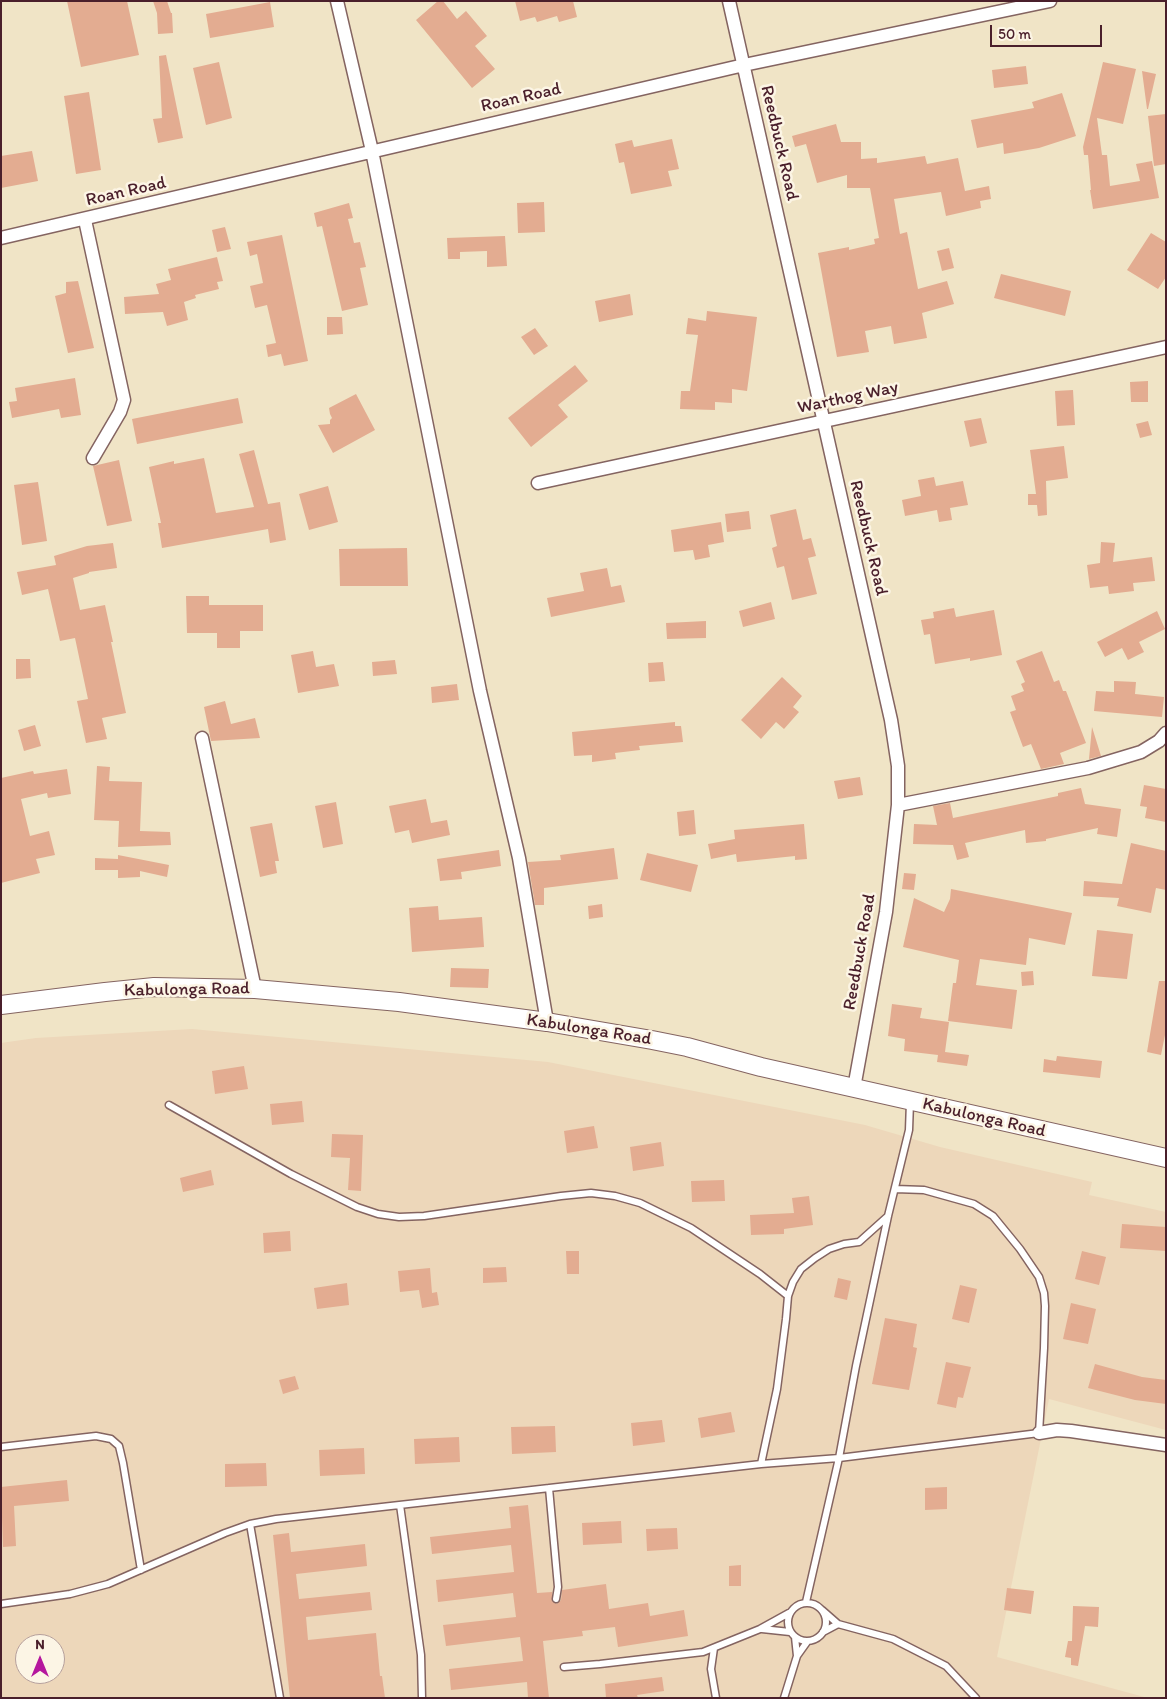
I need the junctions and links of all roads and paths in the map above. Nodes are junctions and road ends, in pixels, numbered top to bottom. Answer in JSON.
{"nodes":[{"id":1,"x":337,"y":1,"type":"edge"},
{"id":2,"x":729,"y":1,"type":"edge"},
{"id":3,"x":1050,"y":1,"type":"edge"},
{"id":4,"x":744,"y":65,"type":"junction"},
{"id":5,"x":372,"y":150,"type":"junction"},
{"id":6,"x":85,"y":220,"type":"junction"},
{"id":7,"x":1,"y":238,"type":"edge"},
{"id":8,"x":1166,"y":347,"type":"edge"},
{"id":9,"x":824,"y":421,"type":"junction"},
{"id":10,"x":93,"y":458,"type":"dead end"},
{"id":11,"x":538,"y":483,"type":"dead end"},
{"id":12,"x":1166,"y":733,"type":"edge"},
{"id":13,"x":202,"y":738,"type":"dead end"},
{"id":14,"x":898,"y":805,"type":"junction"},
{"id":15,"x":255,"y":989,"type":"junction"},
{"id":16,"x":1,"y":1005,"type":"edge"},
{"id":17,"x":547,"y":1022,"type":"junction"},
{"id":18,"x":854,"y":1088,"type":"junction"},
{"id":19,"x":910,"y":1101,"type":"junction"},
{"id":20,"x":169,"y":1106,"type":"dead end"},
{"id":21,"x":1166,"y":1158,"type":"edge"},
{"id":22,"x":895,"y":1189,"type":"junction"},
{"id":23,"x":888,"y":1216,"type":"junction"},
{"id":24,"x":788,"y":1296,"type":"junction"},
{"id":25,"x":1039,"y":1433,"type":"junction"},
{"id":26,"x":1166,"y":1444,"type":"edge"},
{"id":27,"x":1,"y":1447,"type":"edge"},
{"id":28,"x":839,"y":1458,"type":"junction"},
{"id":29,"x":761,"y":1464,"type":"junction"},
{"id":30,"x":549,"y":1488,"type":"junction"},
{"id":31,"x":400,"y":1505,"type":"junction"},
{"id":32,"x":250,"y":1524,"type":"junction"},
{"id":33,"x":141,"y":1570,"type":"junction"},
{"id":34,"x":556,"y":1599,"type":"dead end"},
{"id":35,"x":806,"y":1602,"type":"junction"},
{"id":36,"x":1,"y":1604,"type":"edge"},
{"id":37,"x":822,"y":1610,"type":"junction"},
{"id":38,"x":789,"y":1613,"type":"junction"},
{"id":39,"x":838,"y":1624,"type":"junction"},
{"id":40,"x":760,"y":1629,"type":"junction"},
{"id":41,"x":823,"y":1632,"type":"junction"},
{"id":42,"x":792,"y":1635,"type":"junction"},
{"id":43,"x":807,"y":1642,"type":"junction"},
{"id":44,"x":714,"y":1648,"type":"junction"},
{"id":45,"x":797,"y":1656,"type":"junction"},
{"id":46,"x":564,"y":1667,"type":"dead end"},
{"id":47,"x":280,"y":1698,"type":"edge"},
{"id":48,"x":422,"y":1698,"type":"edge"},
{"id":49,"x":716,"y":1698,"type":"edge"},
{"id":50,"x":784,"y":1698,"type":"edge"},
{"id":51,"x":976,"y":1698,"type":"edge"}],
"edges":[{"from":1,"to":5,"type":"street"},
{"from":2,"to":4,"type":"street","name":"Reedbuck Road"},
{"from":3,"to":4,"type":"street","name":"Roan Road"},
{"from":4,"to":5,"type":"street","name":"Roan Road"},
{"from":4,"to":9,"type":"street","name":"Reedbuck Road"},
{"from":5,"to":6,"type":"street","name":"Roan Road"},
{"from":5,"to":17,"type":"street"},
{"from":6,"to":7,"type":"street","name":"Roan Road"},
{"from":6,"to":10,"type":"street"},
{"from":8,"to":9,"type":"street","name":"Warthog Way"},
{"from":9,"to":11,"type":"street","name":"Warthog Way"},
{"from":9,"to":14,"type":"street","name":"Reedbuck Road"},
{"from":12,"to":14,"type":"street"},
{"from":13,"to":15,"type":"street"},
{"from":14,"to":18,"type":"street","name":"Reedbuck Road"},
{"from":15,"to":16,"type":"main road","name":"Kabulonga Road"},
{"from":15,"to":17,"type":"main road","name":"Kabulonga Road"},
{"from":17,"to":18,"type":"main road","name":"Kabulonga Road"},
{"from":18,"to":19,"type":"main road","name":"Kabulonga Road"},
{"from":19,"to":21,"type":"main road","name":"Kabulonga Road"},
{"from":19,"to":22,"type":"lane"},
{"from":20,"to":24,"type":"lane"},
{"from":22,"to":23,"type":"lane"},
{"from":22,"to":25,"type":"lane"},
{"from":23,"to":24,"type":"lane"},
{"from":23,"to":28,"type":"lane"},
{"from":24,"to":29,"type":"lane"},
{"from":25,"to":26,"type":"street"},
{"from":25,"to":28,"type":"lane"},
{"from":27,"to":33,"type":"lane"},
{"from":28,"to":29,"type":"lane"},
{"from":28,"to":35,"type":"lane"},
{"from":29,"to":30,"type":"lane"},
{"from":30,"to":31,"type":"lane"},
{"from":30,"to":34,"type":"lane"},
{"from":31,"to":32,"type":"lane"},
{"from":31,"to":48,"type":"lane"},
{"from":32,"to":33,"type":"lane"},
{"from":32,"to":47,"type":"lane"},
{"from":33,"to":36,"type":"lane"},
{"from":35,"to":37,"type":"lane"},
{"from":35,"to":38,"type":"lane"},
{"from":37,"to":39,"type":"lane"},
{"from":37,"to":41,"type":"lane"},
{"from":38,"to":40,"type":"lane"},
{"from":38,"to":42,"type":"lane"},
{"from":39,"to":41,"type":"lane"},
{"from":39,"to":51,"type":"lane"},
{"from":40,"to":42,"type":"lane"},
{"from":40,"to":44,"type":"lane"},
{"from":41,"to":43,"type":"lane"},
{"from":42,"to":43,"type":"lane"},
{"from":42,"to":45,"type":"lane"},
{"from":43,"to":45,"type":"lane"},
{"from":44,"to":46,"type":"lane"},
{"from":44,"to":49,"type":"lane"},
{"from":45,"to":50,"type":"lane"}]}
